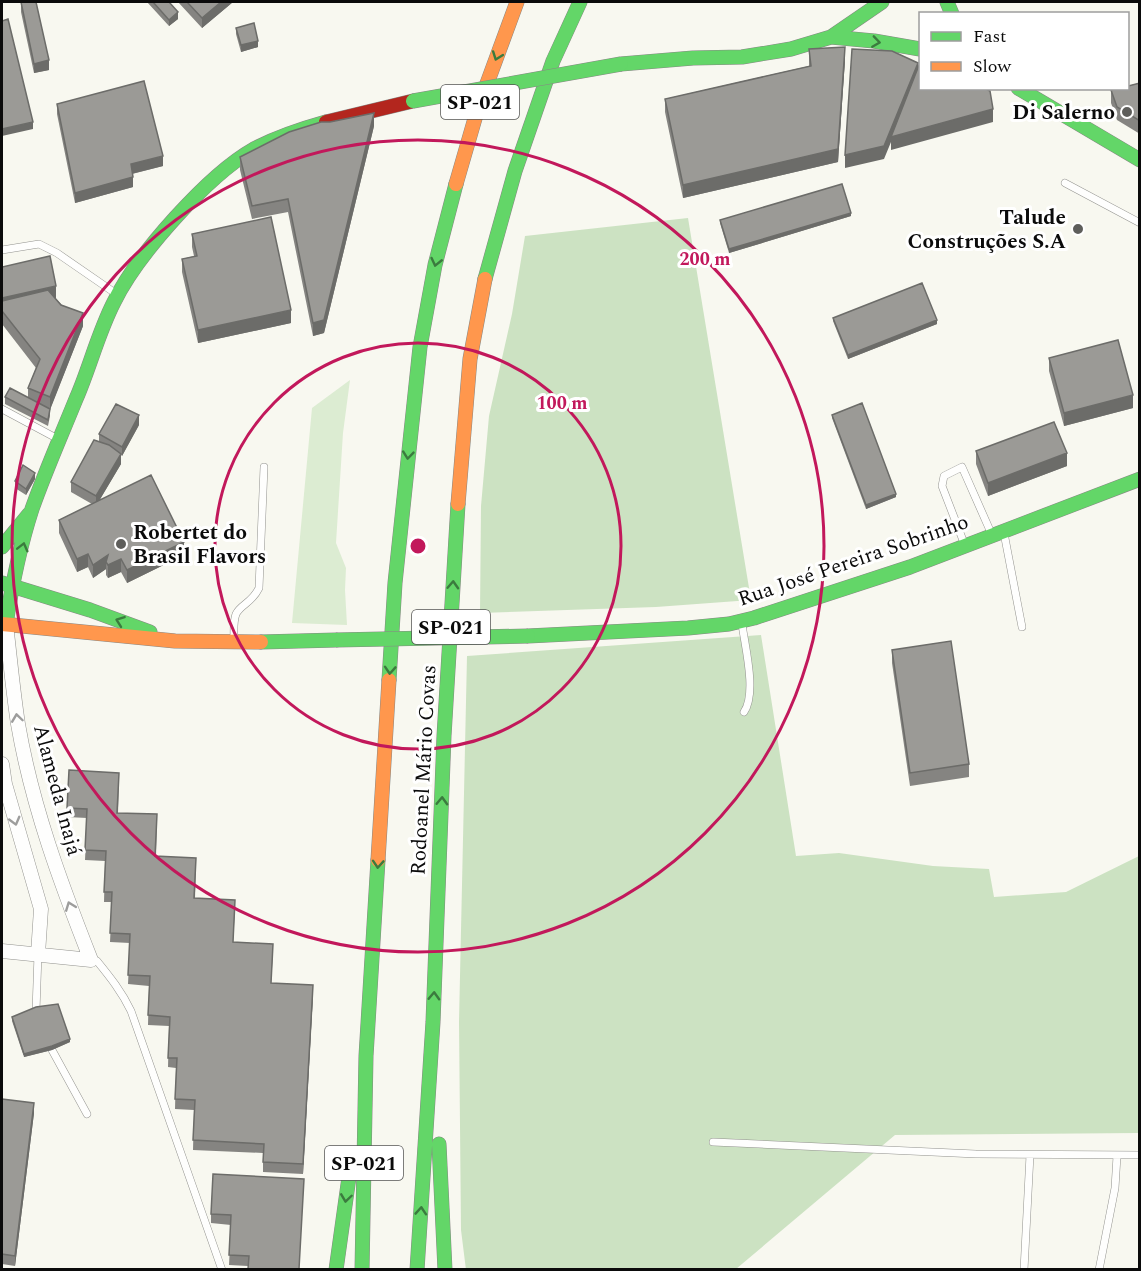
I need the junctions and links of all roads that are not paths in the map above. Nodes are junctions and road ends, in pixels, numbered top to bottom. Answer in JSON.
{"nodes":[{"id":1,"x":517,"y":2,"type":"edge"},
{"id":2,"x":580,"y":2,"type":"edge"},
{"id":3,"x":882,"y":2,"type":"edge"},
{"id":4,"x":831,"y":38,"type":"junction"},
{"id":5,"x":919,"y":50,"type":"edge"},
{"id":6,"x":1021,"y":90,"type":"edge"},
{"id":7,"x":1140,"y":160,"type":"edge"},
{"id":8,"x":1065,"y":183,"type":"dead end"},
{"id":9,"x":1140,"y":223,"type":"edge"},
{"id":10,"x":2,"y":250,"type":"edge"},
{"id":11,"x":117,"y":295,"type":"junction"},
{"id":12,"x":2,"y":409,"type":"edge"},
{"id":13,"x":60,"y":440,"type":"junction"},
{"id":14,"x":264,"y":467,"type":"dead end"},
{"id":15,"x":1140,"y":478,"type":"edge"},
{"id":16,"x":32,"y":510,"type":"junction"},
{"id":17,"x":998,"y":532,"type":"junction"},
{"id":18,"x":965,"y":545,"type":"junction"},
{"id":19,"x":2,"y":548,"type":"edge"},
{"id":20,"x":8,"y":584,"type":"edge"},
{"id":21,"x":742,"y":621,"type":"junction"},
{"id":22,"x":4,"y":624,"type":"edge"},
{"id":23,"x":1022,"y":627,"type":"dead end"},
{"id":24,"x":175,"y":641,"type":"junction"},
{"id":25,"x":234,"y":642,"type":"junction"},
{"id":26,"x":744,"y":712,"type":"dead end"},
{"id":27,"x":2,"y":764,"type":"edge"},
{"id":28,"x":2,"y":951,"type":"edge"},
{"id":29,"x":38,"y":954,"type":"junction"},
{"id":30,"x":91,"y":960,"type":"junction"},
{"id":31,"x":36,"y":1011,"type":"edge"},
{"id":32,"x":433,"y":1022,"type":"junction"},
{"id":33,"x":52,"y":1050,"type":"edge"},
{"id":34,"x":366,"y":1056,"type":"junction"},
{"id":35,"x":87,"y":1114,"type":"dead end"},
{"id":36,"x":713,"y":1142,"type":"dead end"},
{"id":37,"x":1030,"y":1155,"type":"junction"},
{"id":38,"x":1140,"y":1155,"type":"edge"},
{"id":39,"x":1117,"y":1156,"type":"junction"},
{"id":40,"x":222,"y":1269,"type":"edge"},
{"id":41,"x":336,"y":1269,"type":"edge"},
{"id":42,"x":362,"y":1269,"type":"edge"},
{"id":43,"x":417,"y":1269,"type":"edge"},
{"id":44,"x":445,"y":1269,"type":"edge"},
{"id":45,"x":1024,"y":1269,"type":"edge"},
{"id":46,"x":1099,"y":1269,"type":"edge"}],
"edges":[{"from":1,"to":34,"type":"main road","name":"Rodoanel Mário Covas","number":"SP-021","one_way":true},
{"from":32,"to":2,"type":"main road","name":"Rodoanel Mário Covas","number":"SP-021","one_way":true},
{"from":3,"to":4,"type":"main road"},
{"from":4,"to":5,"type":"main road","one_way":true},
{"from":4,"to":11,"type":"main road","bridge":true},
{"from":6,"to":7,"type":"main road"},
{"from":8,"to":9,"type":"lane"},
{"from":10,"to":11,"type":"lane"},
{"from":11,"to":13,"type":"main road"},
{"from":12,"to":13,"type":"lane"},
{"from":13,"to":16,"type":"main road"},
{"from":14,"to":25,"type":"lane"},
{"from":15,"to":17,"type":"main road","name":"Rua José Pereira Sobrinho"},
{"from":16,"to":19,"type":"main road"},
{"from":20,"to":16,"type":"main road","one_way":true},
{"from":17,"to":18,"type":"main road","name":"Rua José Pereira Sobrinho"},
{"from":17,"to":18,"type":"lane"},
{"from":17,"to":23,"type":"lane"},
{"from":18,"to":21,"type":"main road","name":"Rua José Pereira Sobrinho"},
{"from":20,"to":22,"type":"main road"},
{"from":24,"to":20,"type":"main road","name":"Rua José Pereira Sobrinho","one_way":true},
{"from":21,"to":25,"type":"main road","name":"Rua José Pereira Sobrinho","bridge":true},
{"from":21,"to":26,"type":"lane"},
{"from":22,"to":24,"type":"main road","name":"Rua José Pereira Sobrinho"},
{"from":30,"to":22,"type":"street","name":"Alameda Inajá","one_way":true},
{"from":24,"to":25,"type":"main road","name":"Rua José Pereira Sobrinho"},
{"from":27,"to":29,"type":"street","one_way":true},
{"from":28,"to":29,"type":"street"},
{"from":29,"to":30,"type":"street"},
{"from":29,"to":31,"type":"lane"},
{"from":30,"to":40,"type":"lane"},
{"from":43,"to":32,"type":"main road","name":"Rodoanel Mário Covas","number":"SP-021","one_way":true},
{"from":32,"to":44,"type":"main road"},
{"from":33,"to":35,"type":"lane"},
{"from":34,"to":41,"type":"main road","one_way":true},
{"from":34,"to":42,"type":"main road","name":"Rodoanel Mário Covas","number":"SP-021"},
{"from":36,"to":37,"type":"lane"},
{"from":37,"to":39,"type":"lane"},
{"from":37,"to":45,"type":"lane"},
{"from":38,"to":39,"type":"lane"},
{"from":39,"to":46,"type":"lane"}]}
